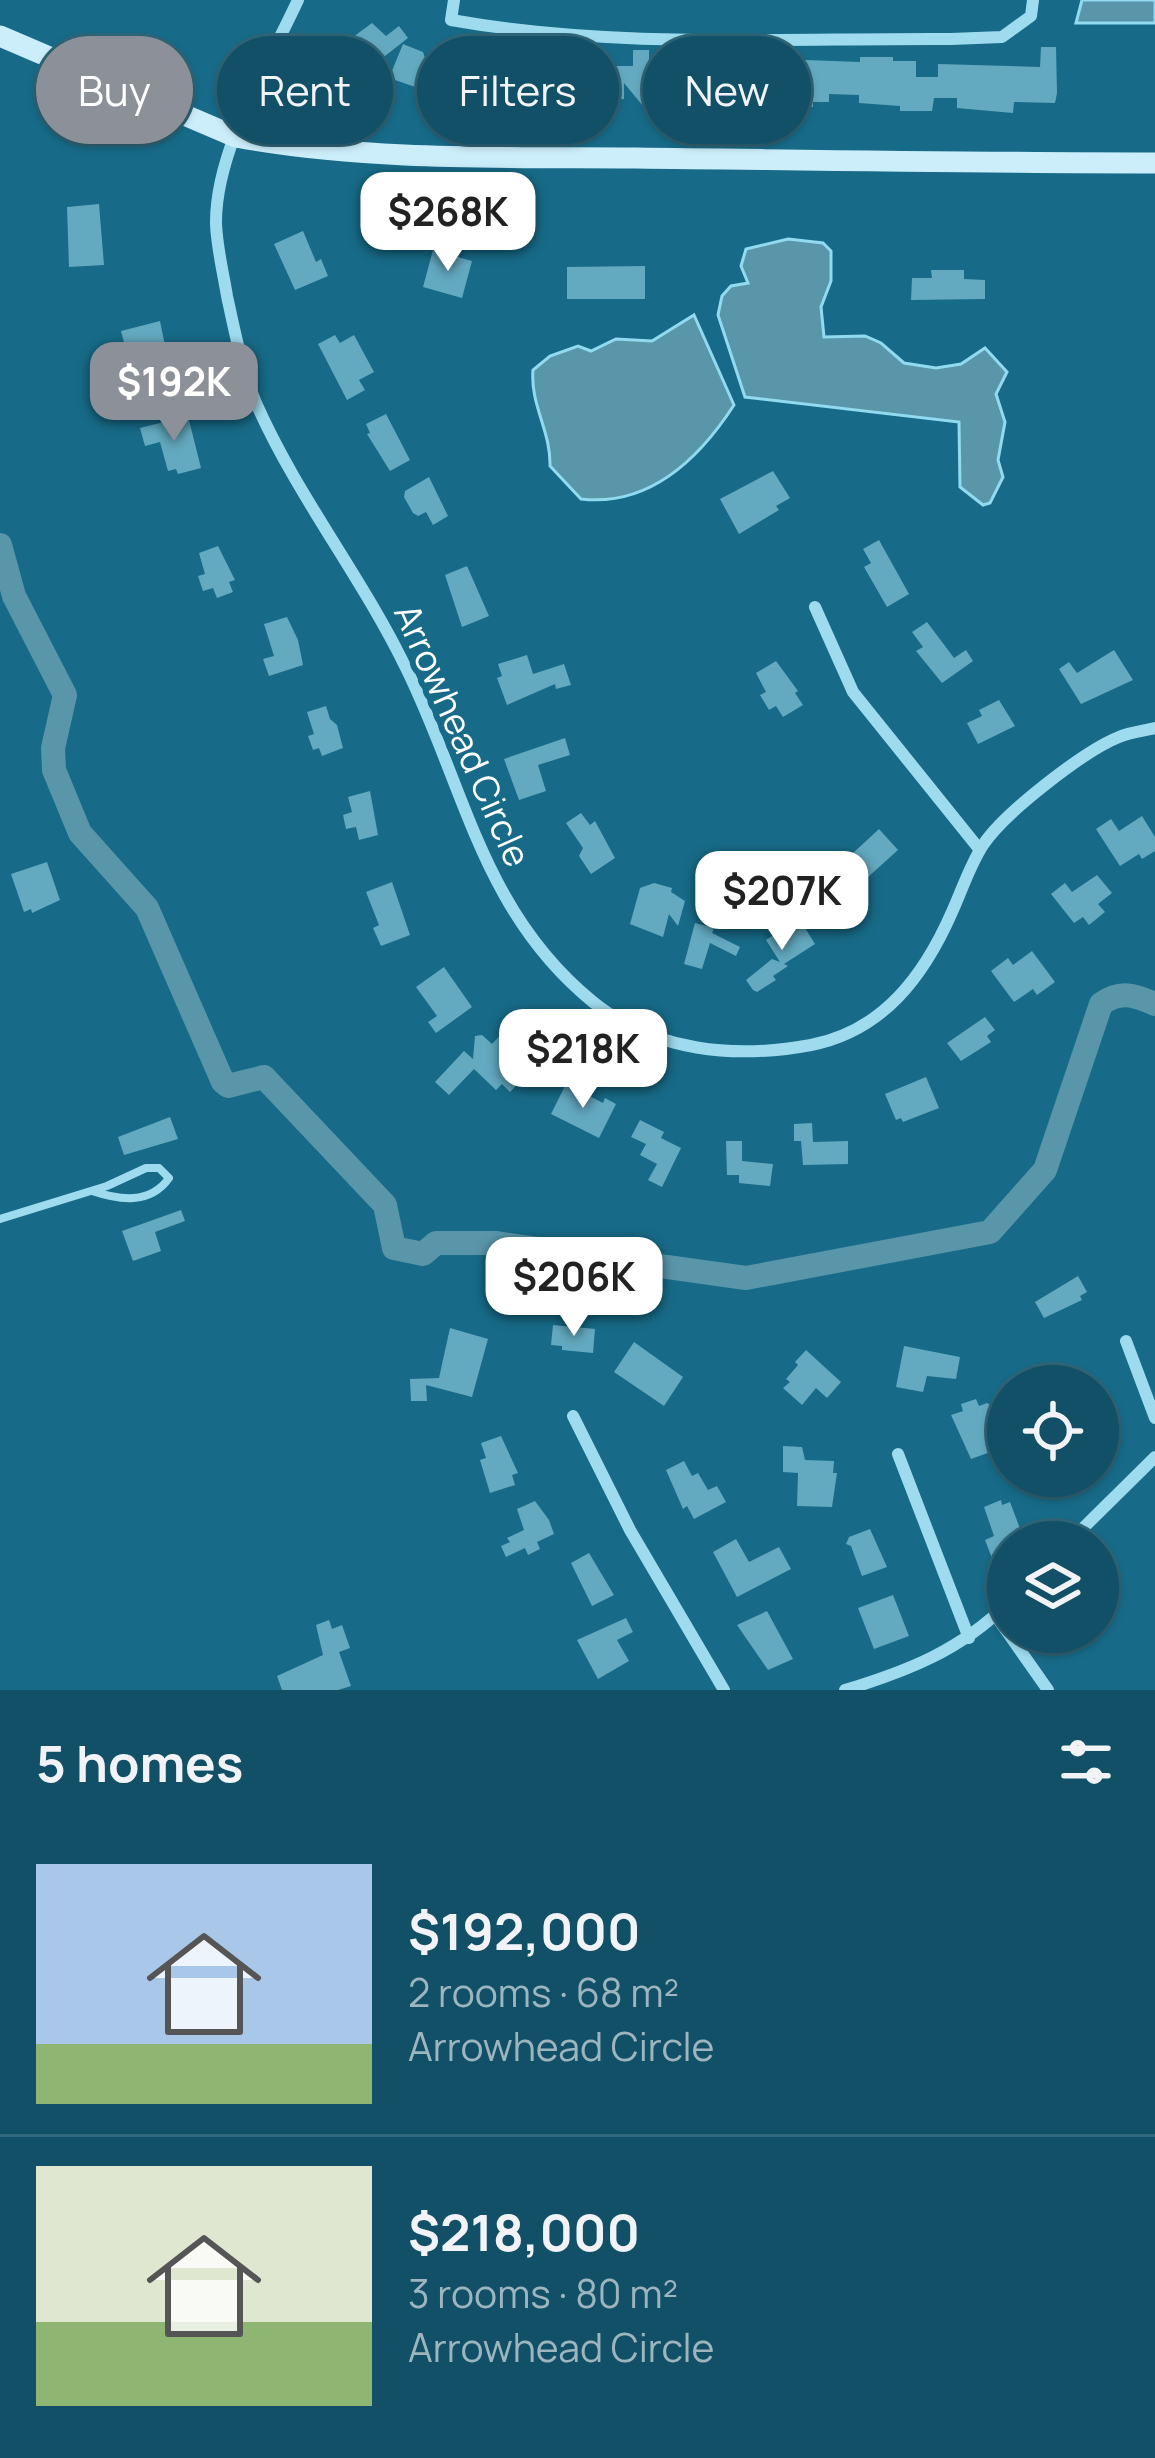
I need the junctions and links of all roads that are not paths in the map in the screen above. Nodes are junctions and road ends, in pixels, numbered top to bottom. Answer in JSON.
{"nodes":[{"id":1,"x":298,"y":0,"type":"edge"},
{"id":2,"x":454,"y":0,"type":"edge"},
{"id":3,"x":1033,"y":0,"type":"edge"},
{"id":4,"x":0,"y":36,"type":"edge"},
{"id":5,"x":282,"y":36,"type":"edge"},
{"id":6,"x":217,"y":129,"type":"edge"},
{"id":7,"x":233,"y":144,"type":"edge"},
{"id":8,"x":299,"y":144,"type":"edge"},
{"id":9,"x":1155,"y":163,"type":"edge"},
{"id":10,"x":815,"y":607,"type":"dead end"},
{"id":11,"x":1155,"y":728,"type":"edge"},
{"id":12,"x":980,"y":850,"type":"junction"},
{"id":13,"x":92,"y":1191,"type":"junction"},
{"id":14,"x":0,"y":1219,"type":"edge"},
{"id":15,"x":1126,"y":1341,"type":"dead end"},
{"id":16,"x":573,"y":1417,"type":"dead end"},
{"id":17,"x":1155,"y":1418,"type":"edge"},
{"id":18,"x":898,"y":1454,"type":"dead end"},
{"id":19,"x":1155,"y":1457,"type":"edge"},
{"id":20,"x":1091,"y":1521,"type":"edge"},
{"id":21,"x":987,"y":1623,"type":"edge"},
{"id":22,"x":969,"y":1638,"type":"junction"},
{"id":23,"x":1022,"y":1653,"type":"edge"},
{"id":24,"x":724,"y":1690,"type":"edge"},
{"id":25,"x":845,"y":1690,"type":"edge"},
{"id":26,"x":1048,"y":1690,"type":"edge"}],
"edges":[{"from":1,"to":5,"type":"street","name":"Arrowhead Circle"},
{"from":2,"to":3,"type":"street"},
{"from":4,"to":6,"type":"main road"},
{"from":7,"to":12,"type":"street","name":"Arrowhead Circle"},
{"from":8,"to":9,"type":"main road"},
{"from":10,"to":12,"type":"street"},
{"from":11,"to":12,"type":"street","name":"Arrowhead Circle"},
{"from":13,"to":13,"type":"lane"},
{"from":13,"to":14,"type":"lane"},
{"from":15,"to":17,"type":"street"},
{"from":16,"to":24,"type":"street"},
{"from":18,"to":22,"type":"street"},
{"from":19,"to":20,"type":"street"},
{"from":21,"to":22,"type":"street"},
{"from":22,"to":25,"type":"street"},
{"from":23,"to":26,"type":"street"}]}
